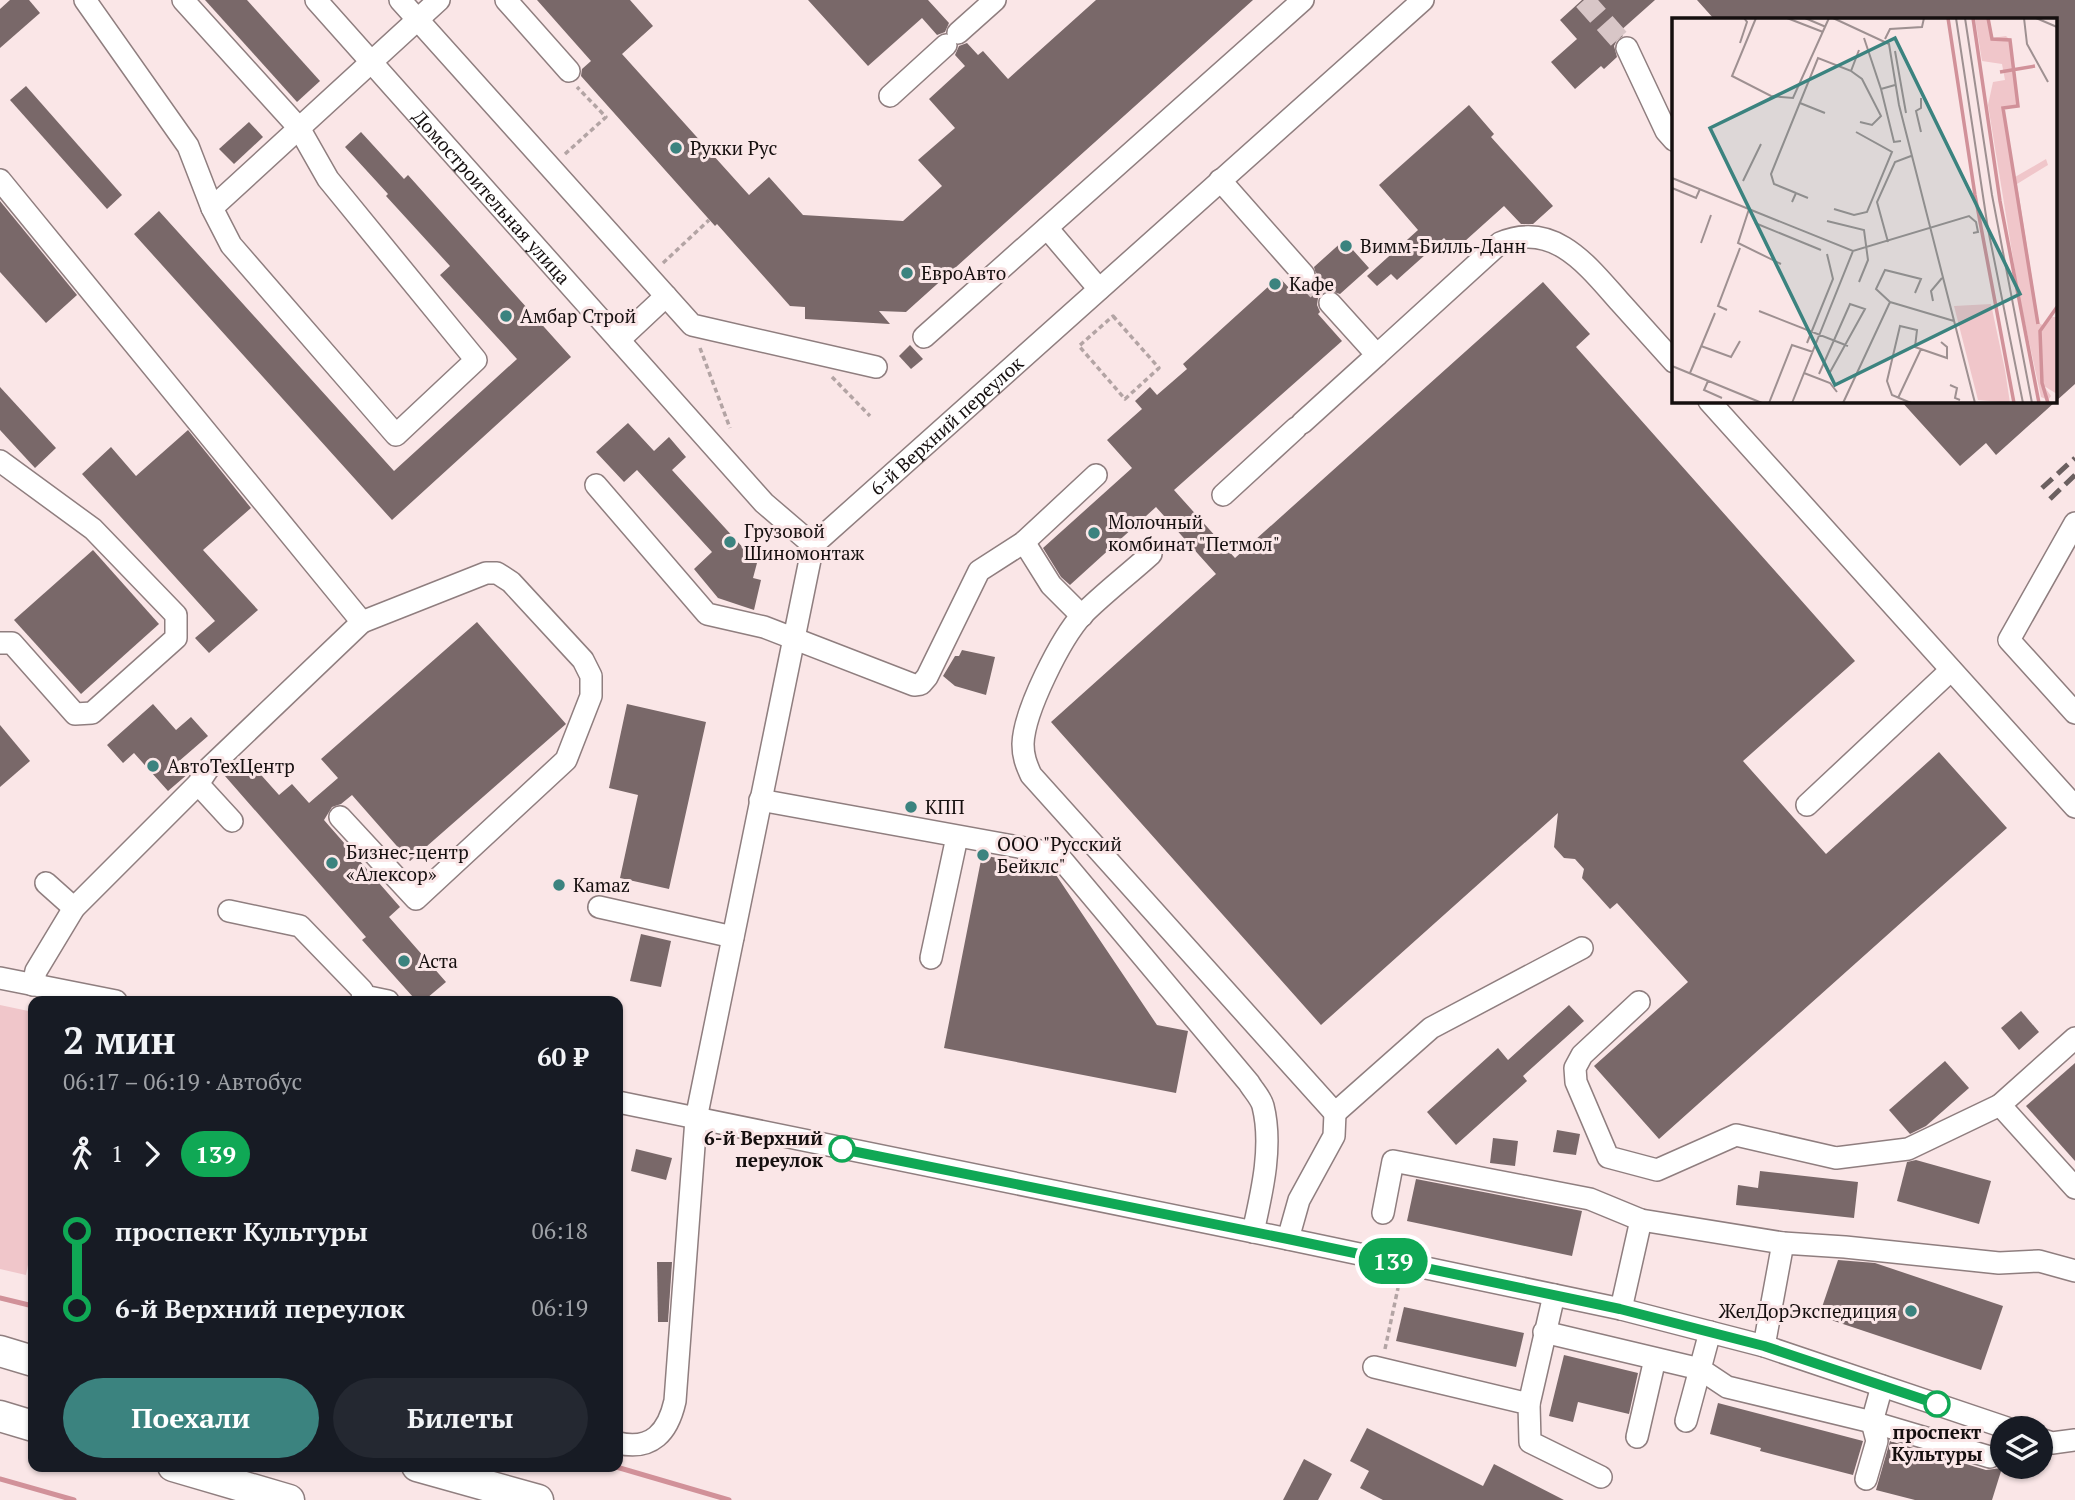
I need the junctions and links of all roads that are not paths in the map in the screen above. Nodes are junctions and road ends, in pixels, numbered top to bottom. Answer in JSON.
{"nodes":[{"id":1,"x":85,"y":0,"type":"edge"},
{"id":2,"x":183,"y":0,"type":"edge"},
{"id":3,"x":316,"y":0,"type":"edge"},
{"id":4,"x":400,"y":0,"type":"edge"},
{"id":5,"x":439,"y":0,"type":"edge"},
{"id":6,"x":506,"y":0,"type":"edge"},
{"id":7,"x":995,"y":0,"type":"edge"},
{"id":8,"x":1303,"y":0,"type":"edge"},
{"id":9,"x":1423,"y":0,"type":"edge"},
{"id":10,"x":418,"y":19,"type":"junction"},
{"id":11,"x":1627,"y":48,"type":"tunnel mouth"},
{"id":12,"x":371,"y":61,"type":"junction"},
{"id":13,"x":569,"y":71,"type":"road end"},
{"id":14,"x":890,"y":96,"type":"dead end"},
{"id":15,"x":299,"y":128,"type":"junction"},
{"id":16,"x":1672,"y":138,"type":"edge"},
{"id":17,"x":0,"y":180,"type":"edge"},
{"id":18,"x":1220,"y":180,"type":"junction"},
{"id":19,"x":212,"y":208,"type":"junction"},
{"id":20,"x":1047,"y":228,"type":"junction"},
{"id":21,"x":1304,"y":275,"type":"tunnel mouth"},
{"id":22,"x":1099,"y":289,"type":"junction"},
{"id":23,"x":666,"y":296,"type":"junction"},
{"id":24,"x":1330,"y":303,"type":"tunnel mouth"},
{"id":25,"x":924,"y":337,"type":"dead end"},
{"id":26,"x":619,"y":340,"type":"junction"},
{"id":27,"x":1377,"y":355,"type":"junction"},
{"id":28,"x":1672,"y":360,"type":"edge"},
{"id":29,"x":876,"y":367,"type":"dead end"},
{"id":30,"x":1710,"y":402,"type":"edge"},
{"id":31,"x":0,"y":461,"type":"edge"},
{"id":32,"x":1096,"y":475,"type":"dead end"},
{"id":33,"x":596,"y":485,"type":"dead end"},
{"id":34,"x":1223,"y":495,"type":"dead end"},
{"id":35,"x":2075,"y":523,"type":"edge"},
{"id":36,"x":1024,"y":542,"type":"junction"},
{"id":37,"x":813,"y":545,"type":"junction"},
{"id":38,"x":1151,"y":554,"type":"dead end"},
{"id":39,"x":1082,"y":616,"type":"junction"},
{"id":40,"x":362,"y":622,"type":"junction"},
{"id":41,"x":793,"y":638,"type":"junction"},
{"id":42,"x":0,"y":643,"type":"edge"},
{"id":43,"x":1951,"y":670,"type":"junction"},
{"id":44,"x":2075,"y":713,"type":"edge"},
{"id":45,"x":198,"y":785,"type":"junction"},
{"id":46,"x":760,"y":800,"type":"junction"},
{"id":47,"x":1807,"y":805,"type":"dead end"},
{"id":48,"x":2075,"y":807,"type":"edge"},
{"id":49,"x":340,"y":817,"type":"dead end"},
{"id":50,"x":232,"y":821,"type":"dead end"},
{"id":51,"x":957,"y":837,"type":"junction"},
{"id":52,"x":46,"y":883,"type":"dead end"},
{"id":53,"x":599,"y":907,"type":"dead end"},
{"id":54,"x":74,"y":908,"type":"junction"},
{"id":55,"x":229,"y":911,"type":"dead end"},
{"id":56,"x":733,"y":937,"type":"junction"},
{"id":57,"x":1582,"y":948,"type":"dead end"},
{"id":58,"x":931,"y":958,"type":"dead end"},
{"id":59,"x":0,"y":978,"type":"edge"},
{"id":60,"x":33,"y":985,"type":"junction"},
{"id":61,"x":91,"y":996,"type":"edge"},
{"id":62,"x":363,"y":996,"type":"edge"},
{"id":63,"x":1639,"y":1002,"type":"dead end"},
{"id":64,"x":2075,"y":1038,"type":"edge"},
{"id":65,"x":623,"y":1103,"type":"edge"},
{"id":66,"x":2000,"y":1105,"type":"junction"},
{"id":67,"x":1335,"y":1113,"type":"junction"},
{"id":68,"x":696,"y":1119,"type":"junction"},
{"id":69,"x":2075,"y":1188,"type":"edge"},
{"id":70,"x":1383,"y":1213,"type":"dead end"},
{"id":71,"x":1641,"y":1220,"type":"junction"},
{"id":72,"x":1254,"y":1232,"type":"junction"},
{"id":73,"x":1288,"y":1239,"type":"junction"},
{"id":74,"x":1783,"y":1243,"type":"junction"},
{"id":75,"x":2075,"y":1271,"type":"edge"},
{"id":76,"x":1553,"y":1295,"type":"junction"},
{"id":77,"x":1620,"y":1309,"type":"junction"},
{"id":78,"x":1544,"y":1332,"type":"junction"},
{"id":79,"x":1710,"y":1332,"type":"junction"},
{"id":80,"x":1764,"y":1346,"type":"junction"},
{"id":81,"x":0,"y":1351,"type":"edge"},
{"id":82,"x":28,"y":1359,"type":"edge"},
{"id":83,"x":1655,"y":1359,"type":"junction"},
{"id":84,"x":1377,"y":1368,"type":"road end"},
{"id":85,"x":1700,"y":1369,"type":"junction"},
{"id":86,"x":1882,"y":1386,"type":"junction"},
{"id":87,"x":1529,"y":1404,"type":"junction"},
{"id":88,"x":0,"y":1416,"type":"edge"},
{"id":89,"x":1686,"y":1421,"type":"dead end"},
{"id":90,"x":1872,"y":1422,"type":"junction"},
{"id":91,"x":1990,"y":1422,"type":"edge"},
{"id":92,"x":28,"y":1424,"type":"edge"},
{"id":93,"x":1637,"y":1437,"type":"dead end"},
{"id":94,"x":2075,"y":1440,"type":"edge"},
{"id":95,"x":2053,"y":1441,"type":"edge"},
{"id":96,"x":623,"y":1444,"type":"edge"},
{"id":97,"x":1990,"y":1457,"type":"dead end"},
{"id":98,"x":193,"y":1472,"type":"edge"},
{"id":99,"x":438,"y":1472,"type":"edge"},
{"id":100,"x":1601,"y":1477,"type":"dead end"},
{"id":101,"x":1866,"y":1479,"type":"dead end"},
{"id":102,"x":289,"y":1500,"type":"edge"},
{"id":103,"x":538,"y":1500,"type":"edge"}],
"edges":[{"from":1,"to":19,"type":"street"},
{"from":2,"to":15,"type":"street"},
{"from":3,"to":12,"type":"street","name":"Домостроительная улица"},
{"from":4,"to":10,"type":"street"},
{"from":5,"to":10,"type":"street"},
{"from":6,"to":13,"type":"street"},
{"from":7,"to":14,"type":"street"},
{"from":8,"to":20,"type":"street"},
{"from":9,"to":18,"type":"street","name":"6-й Верхний переулок"},
{"from":10,"to":12,"type":"street"},
{"from":10,"to":23,"type":"street"},
{"from":11,"to":16,"type":"street"},
{"from":12,"to":15,"type":"street"},
{"from":12,"to":26,"type":"street","name":"Домостроительная улица"},
{"from":15,"to":19,"type":"street"},
{"from":15,"to":19,"type":"street"},
{"from":17,"to":40,"type":"street"},
{"from":18,"to":21,"type":"street"},
{"from":18,"to":22,"type":"street","name":"6-й Верхний переулок"},
{"from":20,"to":22,"type":"street"},
{"from":20,"to":25,"type":"street"},
{"from":22,"to":37,"type":"street","name":"6-й Верхний переулок"},
{"from":23,"to":26,"type":"street"},
{"from":23,"to":29,"type":"street"},
{"from":24,"to":27,"type":"street"},
{"from":26,"to":37,"type":"street","name":"Домостроительная улица"},
{"from":27,"to":28,"type":"street"},
{"from":27,"to":34,"type":"street"},
{"from":30,"to":43,"type":"street"},
{"from":31,"to":42,"type":"street"},
{"from":32,"to":36,"type":"street"},
{"from":33,"to":41,"type":"street"},
{"from":35,"to":44,"type":"street"},
{"from":36,"to":39,"type":"street"},
{"from":36,"to":41,"type":"street"},
{"from":37,"to":41,"type":"street"},
{"from":38,"to":39,"type":"street"},
{"from":39,"to":67,"type":"street"},
{"from":40,"to":45,"type":"street"},
{"from":40,"to":49,"type":"street"},
{"from":41,"to":46,"type":"street"},
{"from":43,"to":47,"type":"street"},
{"from":43,"to":48,"type":"street"},
{"from":45,"to":50,"type":"street"},
{"from":45,"to":54,"type":"street"},
{"from":46,"to":51,"type":"street"},
{"from":46,"to":56,"type":"street"},
{"from":51,"to":58,"type":"street"},
{"from":51,"to":72,"type":"street"},
{"from":52,"to":54,"type":"street"},
{"from":53,"to":56,"type":"street"},
{"from":54,"to":60,"type":"street"},
{"from":55,"to":62,"type":"street"},
{"from":56,"to":68,"type":"street"},
{"from":57,"to":67,"type":"street"},
{"from":59,"to":60,"type":"street"},
{"from":60,"to":61,"type":"street"},
{"from":63,"to":66,"type":"street"},
{"from":64,"to":66,"type":"street"},
{"from":65,"to":68,"type":"street"},
{"from":66,"to":69,"type":"street"},
{"from":67,"to":73,"type":"street"},
{"from":68,"to":72,"type":"street"},
{"from":68,"to":96,"type":"street"},
{"from":70,"to":71,"type":"street"},
{"from":71,"to":74,"type":"street"},
{"from":71,"to":77,"type":"street"},
{"from":72,"to":73,"type":"street"},
{"from":73,"to":76,"type":"street"},
{"from":74,"to":75,"type":"street"},
{"from":74,"to":80,"type":"street"},
{"from":76,"to":77,"type":"street"},
{"from":76,"to":78,"type":"street"},
{"from":77,"to":79,"type":"street"},
{"from":78,"to":83,"type":"street"},
{"from":78,"to":87,"type":"street"},
{"from":79,"to":80,"type":"street"},
{"from":79,"to":85,"type":"street"},
{"from":80,"to":86,"type":"street"},
{"from":81,"to":82,"type":"highway"},
{"from":83,"to":85,"type":"street"},
{"from":83,"to":93,"type":"street"},
{"from":84,"to":87,"type":"street"},
{"from":85,"to":89,"type":"street"},
{"from":85,"to":90,"type":"street"},
{"from":86,"to":90,"type":"street"},
{"from":86,"to":91,"type":"street"},
{"from":87,"to":100,"type":"street"},
{"from":88,"to":92,"type":"highway"},
{"from":90,"to":97,"type":"street"},
{"from":90,"to":101,"type":"street"},
{"from":94,"to":95,"type":"street"},
{"from":98,"to":102,"type":"highway"},
{"from":99,"to":103,"type":"highway"}]}
